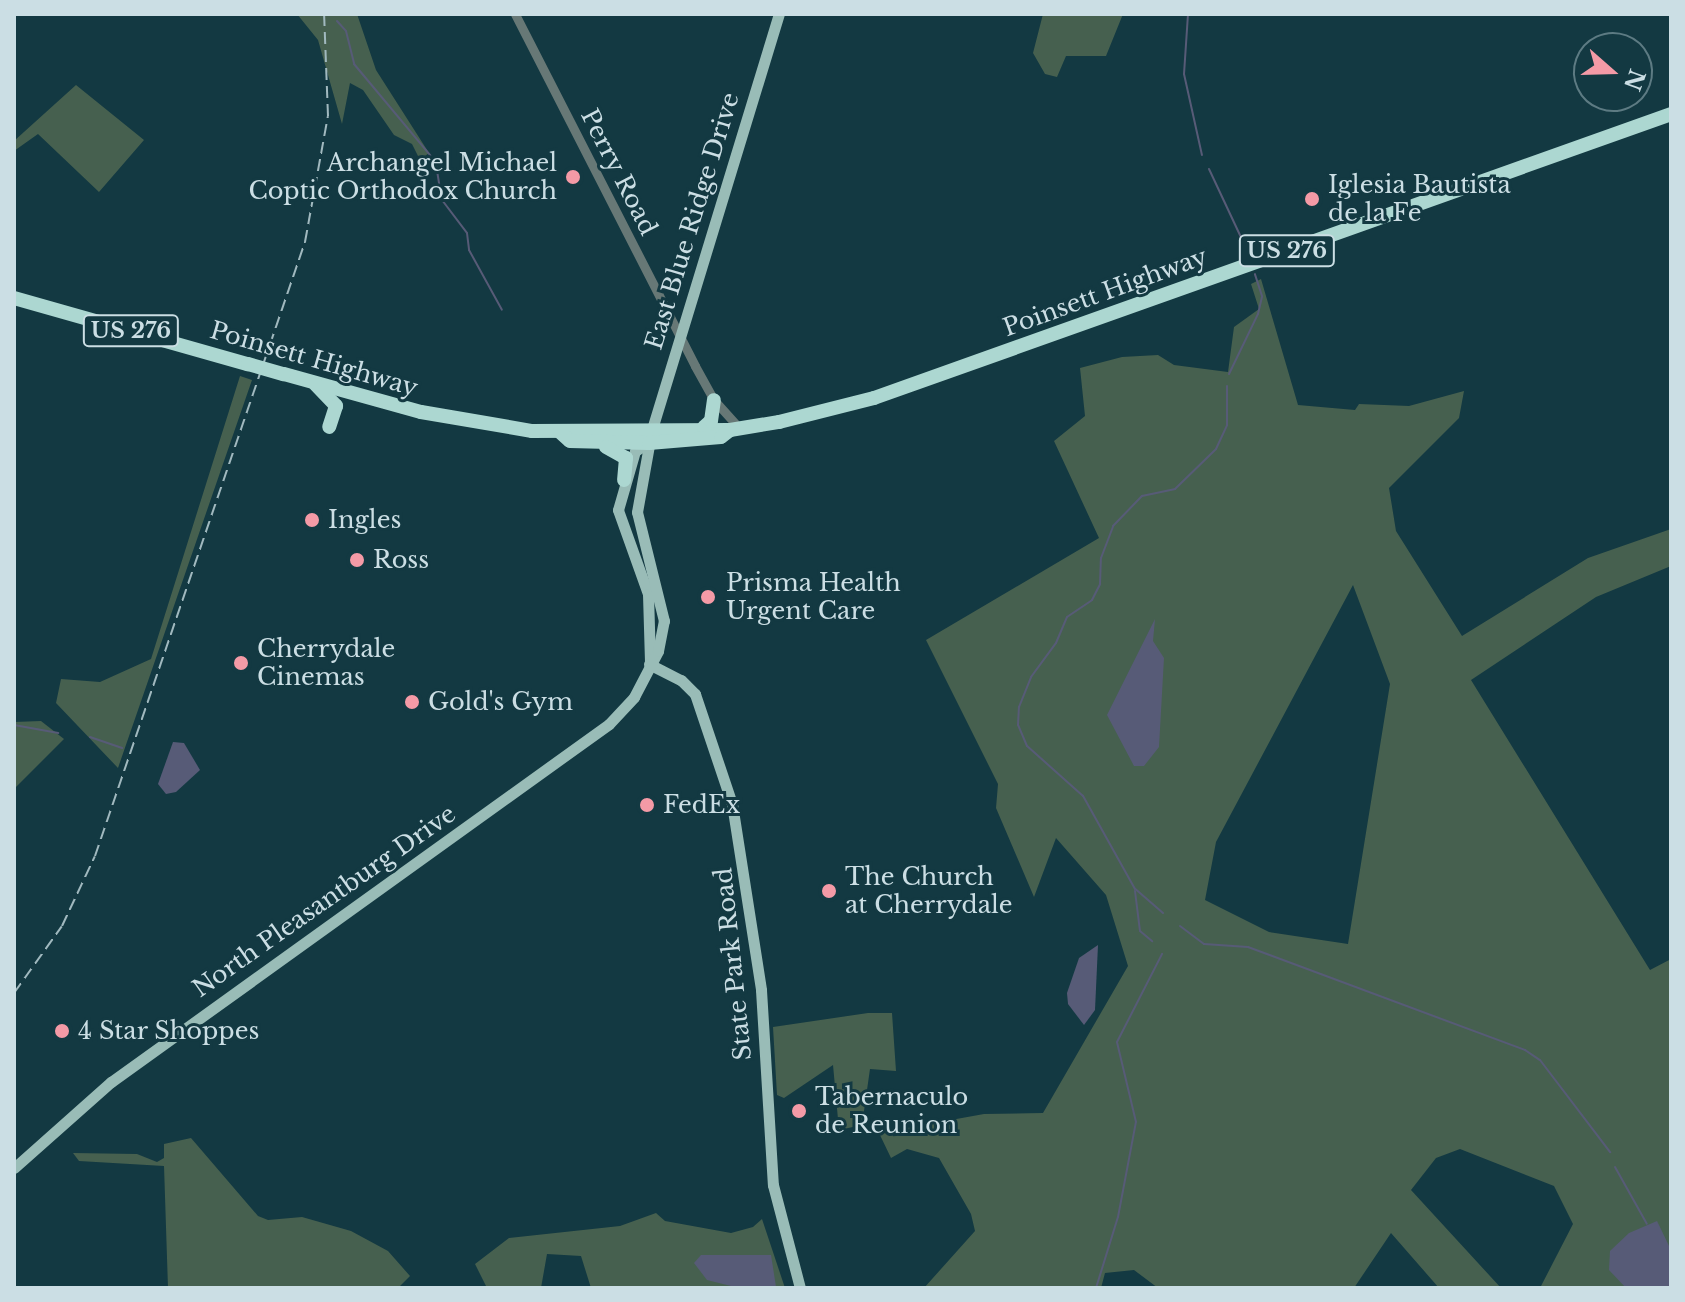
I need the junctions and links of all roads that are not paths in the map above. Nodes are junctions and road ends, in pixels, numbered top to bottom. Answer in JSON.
{"nodes":[{"id":1,"x":515,"y":14,"type":"edge"},
{"id":2,"x":779,"y":14,"type":"edge"},
{"id":3,"x":1671,"y":114,"type":"edge"},
{"id":4,"x":14,"y":298,"type":"edge"},
{"id":5,"x":680,"y":332,"type":"junction"},
{"id":6,"x":313,"y":382,"type":"junction"},
{"id":7,"x":714,"y":400,"type":"junction"},
{"id":8,"x":329,"y":427,"type":"dead end"},
{"id":9,"x":704,"y":427,"type":"junction"},
{"id":10,"x":735,"y":429,"type":"junction"},
{"id":11,"x":560,"y":432,"type":"junction"},
{"id":12,"x":650,"y":436,"type":"junction"},
{"id":13,"x":582,"y":442,"type":"junction"},
{"id":14,"x":624,"y":480,"type":"junction"},
{"id":15,"x":649,"y":664,"type":"junction"},
{"id":16,"x":14,"y":1168,"type":"edge"},
{"id":17,"x":800,"y":1288,"type":"edge"}],
"edges":[{"from":1,"to":5,"type":"street","name":"Perry Road"},
{"from":2,"to":5,"type":"main road","name":"East Blue Ridge Drive"},
{"from":3,"to":10,"type":"highway","name":"Poinsett Highway","number":"US 276"},
{"from":4,"to":6,"type":"highway","name":"Poinsett Highway","number":"US 276","bridge":true},
{"from":5,"to":7,"type":"street","name":"Perry Road"},
{"from":5,"to":12,"type":"main road","name":"East Blue Ridge Drive"},
{"from":6,"to":8,"type":"highway"},
{"from":6,"to":11,"type":"highway","name":"Poinsett Highway","number":"US 276"},
{"from":7,"to":9,"type":"highway"},
{"from":7,"to":10,"type":"street","name":"Perry Road"},
{"from":9,"to":10,"type":"highway","name":"Poinsett Highway","number":"US 276"},
{"from":9,"to":12,"type":"highway","name":"Poinsett Highway","number":"US 276"},
{"from":10,"to":12,"type":"highway","name":"Poinsett Highway","number":"US 276"},
{"from":11,"to":12,"type":"highway","name":"Poinsett Highway","number":"US 276"},
{"from":11,"to":13,"type":"highway","name":"Poinsett Highway","number":"US 276"},
{"from":12,"to":13,"type":"highway","name":"Poinsett Highway","number":"US 276"},
{"from":12,"to":14,"type":"main road"},
{"from":12,"to":15,"type":"main road"},
{"from":13,"to":14,"type":"highway"},
{"from":14,"to":15,"type":"main road"},
{"from":15,"to":16,"type":"main road","name":"North Pleasantburg Drive"},
{"from":15,"to":17,"type":"main road","name":"State Park Road"}]}
